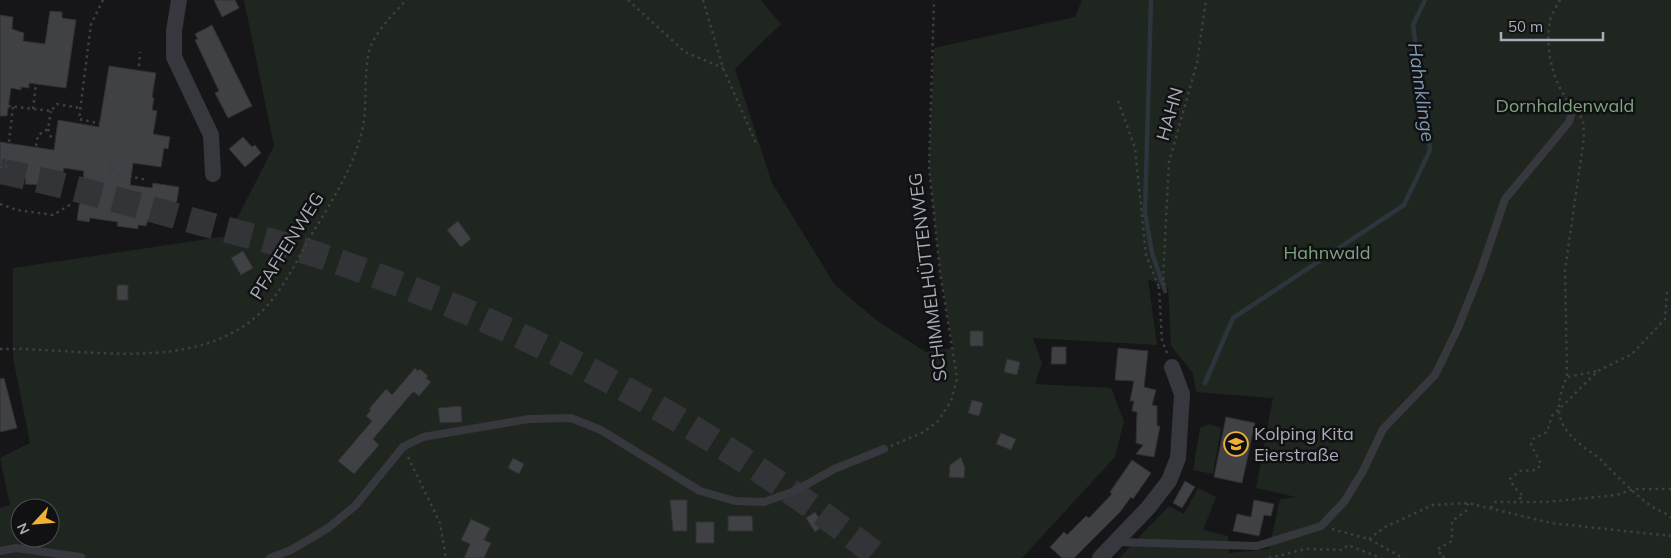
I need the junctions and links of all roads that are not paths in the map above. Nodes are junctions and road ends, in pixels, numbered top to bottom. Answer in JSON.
{"nodes":[{"id":1,"x":179,"y":0,"type":"edge"},
{"id":2,"x":1573,"y":108,"type":"road end"},
{"id":3,"x":213,"y":174,"type":"dead end"},
{"id":4,"x":1172,"y":367,"type":"road end"},
{"id":5,"x":884,"y":449,"type":"road end"},
{"id":6,"x":1116,"y":542,"type":"junction"},
{"id":7,"x":0,"y":551,"type":"edge"},
{"id":8,"x":81,"y":557,"type":"edge"},
{"id":9,"x":270,"y":558,"type":"edge"},
{"id":10,"x":1100,"y":558,"type":"edge"}],
"edges":[{"from":1,"to":3,"type":"street"},
{"from":2,"to":6,"type":"lane"},
{"from":4,"to":6,"type":"street"},
{"from":5,"to":9,"type":"lane"},
{"from":6,"to":10,"type":"street"},
{"from":7,"to":8,"type":"lane"}]}
